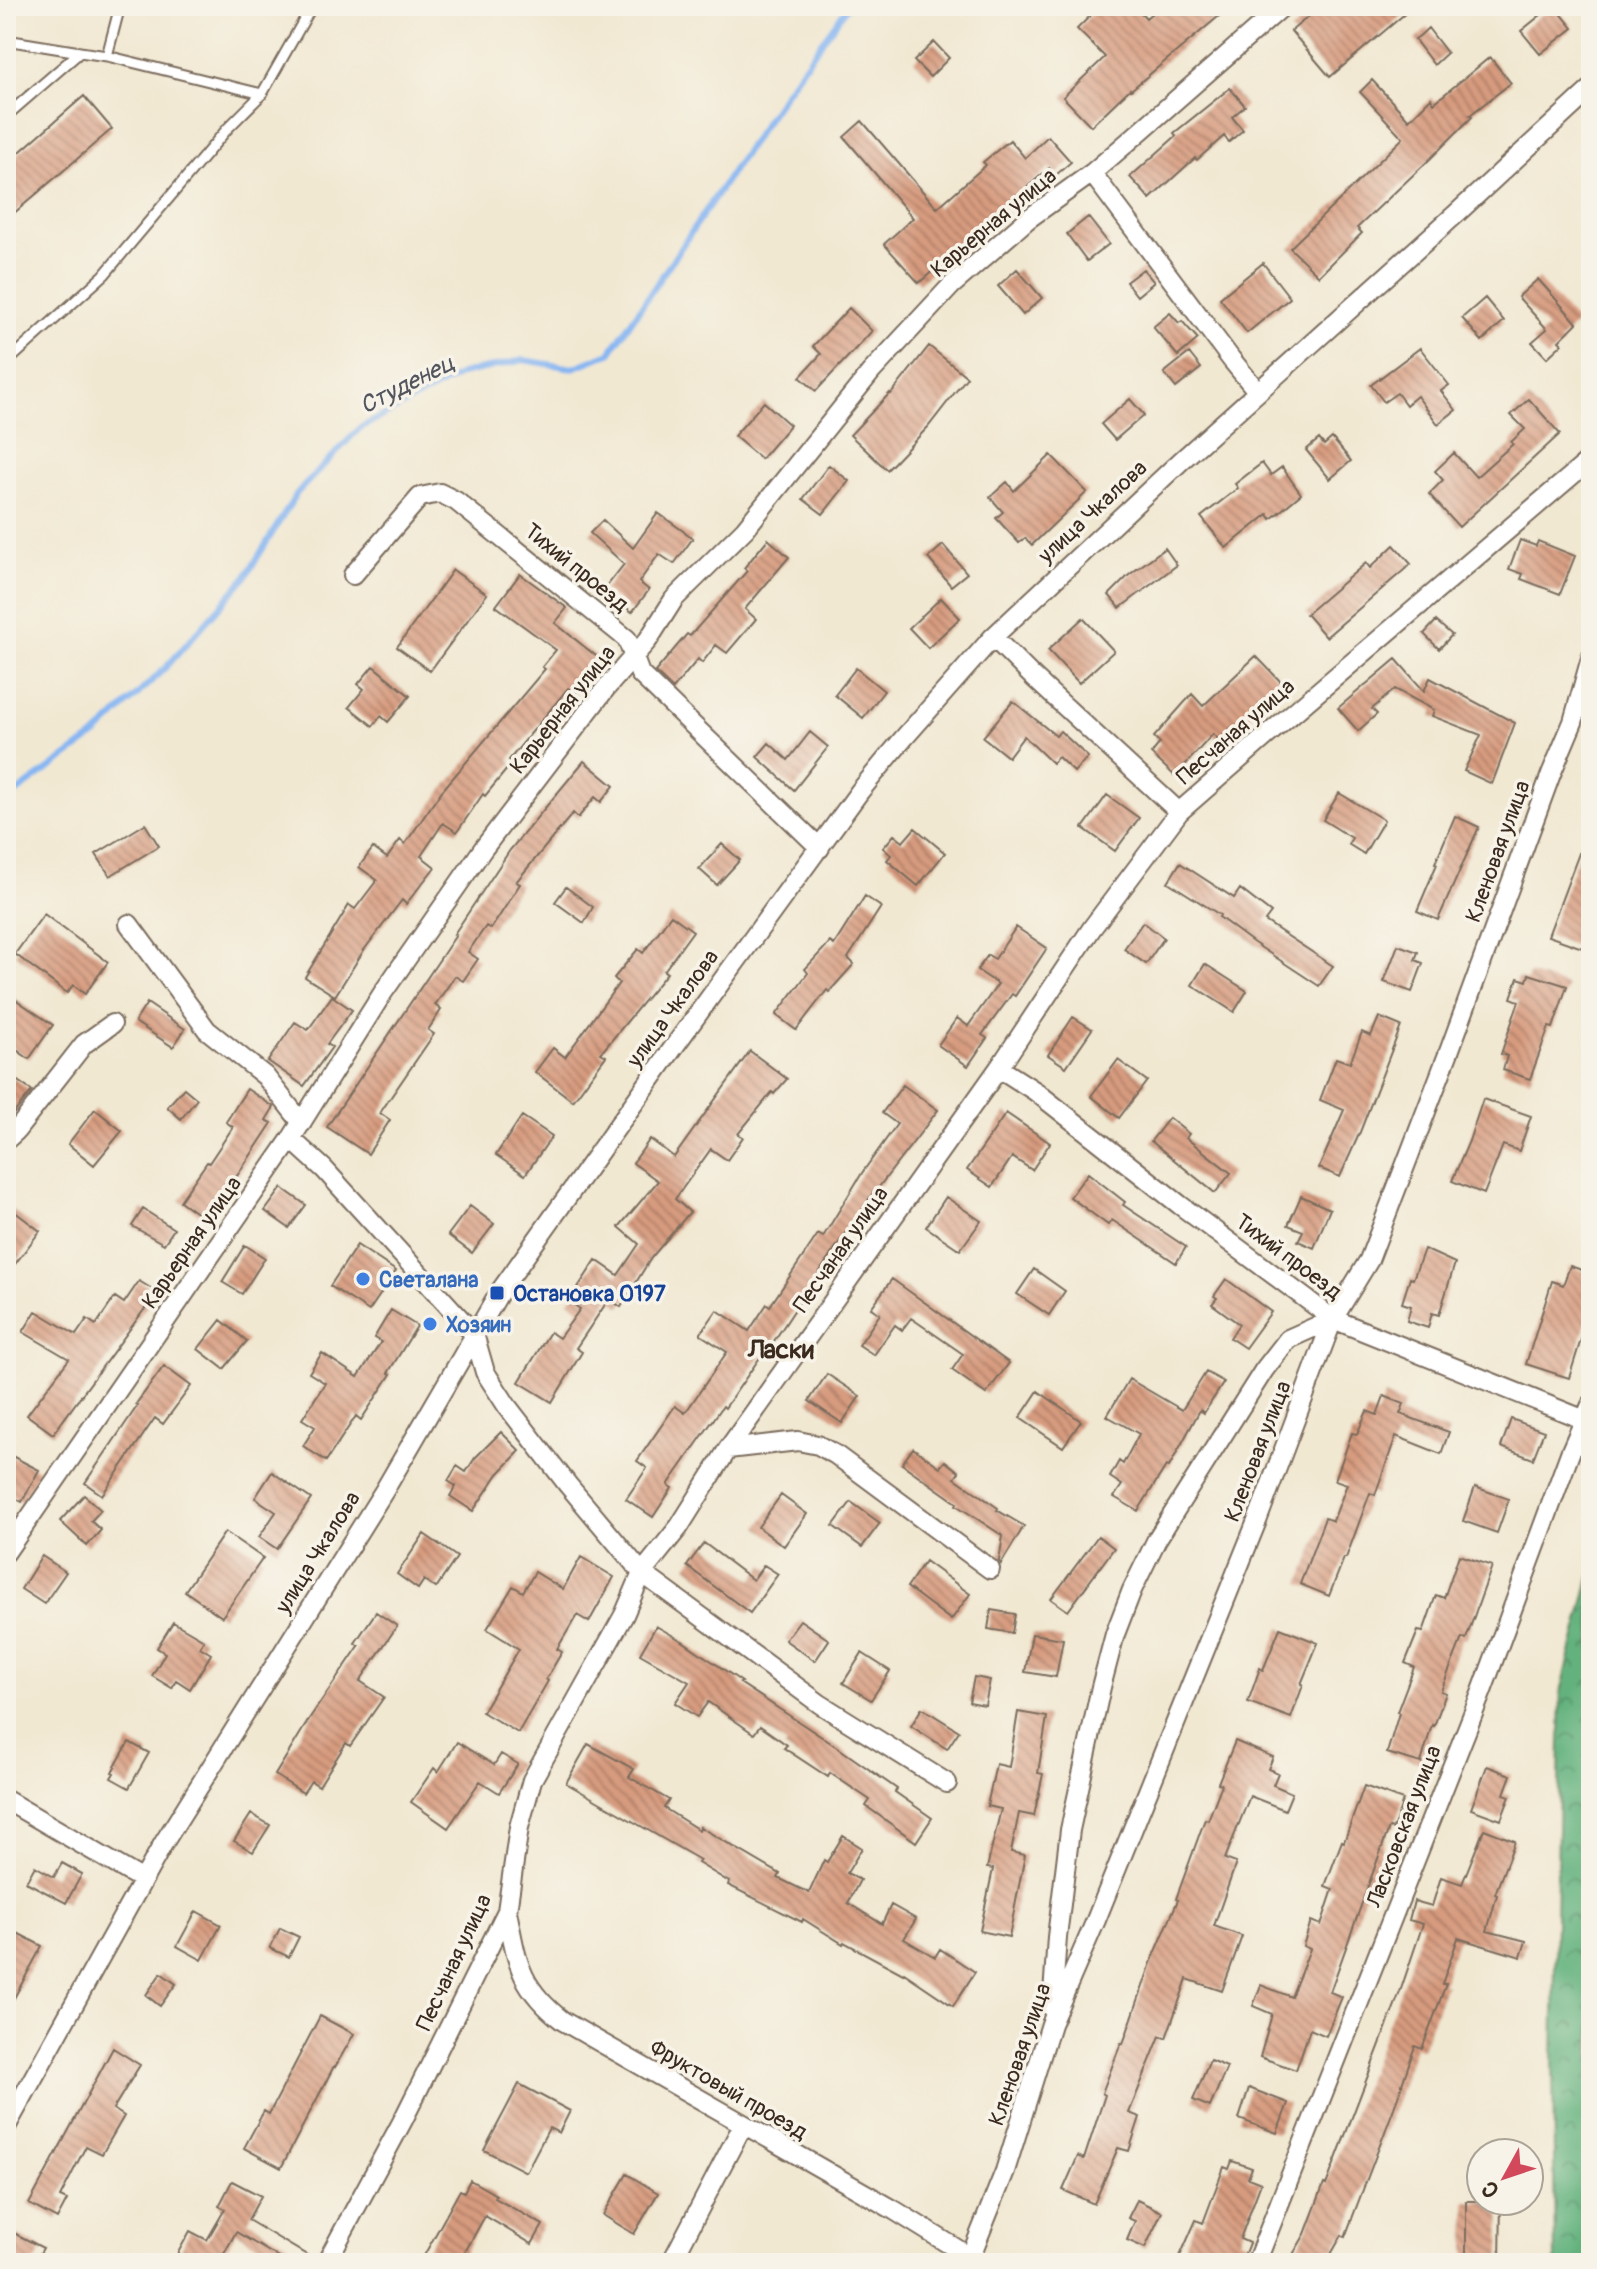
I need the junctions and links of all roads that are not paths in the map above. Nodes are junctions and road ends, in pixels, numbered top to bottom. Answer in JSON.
{"nodes":[{"id":1,"x":120,"y":6,"type":"edge"},
{"id":2,"x":312,"y":6,"type":"edge"},
{"id":3,"x":1283,"y":6,"type":"edge"},
{"id":4,"x":6,"y":40,"type":"edge"},
{"id":5,"x":80,"y":52,"type":"junction"},
{"id":6,"x":107,"y":56,"type":"junction"},
{"id":7,"x":1591,"y":89,"type":"edge"},
{"id":8,"x":262,"y":94,"type":"junction"},
{"id":9,"x":6,"y":116,"type":"edge"},
{"id":10,"x":1092,"y":173,"type":"junction"},
{"id":11,"x":6,"y":363,"type":"edge"},
{"id":12,"x":1258,"y":392,"type":"junction"},
{"id":13,"x":1591,"y":459,"type":"edge"},
{"id":14,"x":353,"y":575,"type":"dead end"},
{"id":15,"x":993,"y":637,"type":"junction"},
{"id":16,"x":632,"y":657,"type":"junction"},
{"id":17,"x":1591,"y":658,"type":"edge"},
{"id":18,"x":1179,"y":812,"type":"junction"},
{"id":19,"x":820,"y":848,"type":"junction"},
{"id":20,"x":129,"y":924,"type":"dead end"},
{"id":21,"x":112,"y":1024,"type":"dead end"},
{"id":22,"x":999,"y":1068,"type":"junction"},
{"id":23,"x":296,"y":1131,"type":"junction"},
{"id":24,"x":6,"y":1140,"type":"edge"},
{"id":25,"x":1333,"y":1319,"type":"junction"},
{"id":26,"x":474,"y":1334,"type":"junction"},
{"id":27,"x":1588,"y":1412,"type":"edge"},
{"id":28,"x":728,"y":1449,"type":"junction"},
{"id":29,"x":6,"y":1552,"type":"edge"},
{"id":30,"x":990,"y":1569,"type":"dead end"},
{"id":31,"x":642,"y":1573,"type":"junction"},
{"id":32,"x":947,"y":1783,"type":"dead end"},
{"id":33,"x":6,"y":1800,"type":"edge"},
{"id":34,"x":143,"y":1880,"type":"junction"},
{"id":35,"x":507,"y":1911,"type":"junction"},
{"id":36,"x":1051,"y":2024,"type":"junction"},
{"id":37,"x":743,"y":2125,"type":"junction"},
{"id":38,"x":6,"y":2127,"type":"edge"},
{"id":39,"x":973,"y":2261,"type":"edge"},
{"id":40,"x":326,"y":2263,"type":"edge"},
{"id":41,"x":671,"y":2263,"type":"edge"},
{"id":42,"x":1256,"y":2263,"type":"edge"}],
"edges":[{"from":1,"to":6,"type":"lane"},
{"from":2,"to":8,"type":"lane"},
{"from":3,"to":10,"type":"street","name":"Карьерная улица"},
{"from":4,"to":5,"type":"lane"},
{"from":5,"to":6,"type":"lane"},
{"from":5,"to":9,"type":"lane"},
{"from":6,"to":8,"type":"lane"},
{"from":7,"to":12,"type":"street","name":"улица Чкалова"},
{"from":8,"to":11,"type":"lane"},
{"from":10,"to":12,"type":"street"},
{"from":10,"to":16,"type":"street","name":"Карьерная улица"},
{"from":12,"to":15,"type":"street","name":"улица Чкалова"},
{"from":13,"to":18,"type":"street","name":"Песчаная улица"},
{"from":14,"to":16,"type":"street","name":"Тихий проезд"},
{"from":15,"to":18,"type":"street"},
{"from":15,"to":19,"type":"street","name":"улица Чкалова"},
{"from":16,"to":19,"type":"street","name":"Тихий проезд"},
{"from":16,"to":23,"type":"street","name":"Карьерная улица"},
{"from":17,"to":25,"type":"street","name":"Кленовая улица"},
{"from":18,"to":22,"type":"street","name":"Песчаная улица"},
{"from":19,"to":26,"type":"street","name":"улица Чкалова"},
{"from":20,"to":23,"type":"street"},
{"from":21,"to":24,"type":"street"},
{"from":22,"to":25,"type":"street","name":"Тихий проезд"},
{"from":22,"to":28,"type":"street","name":"Песчаная улица"},
{"from":23,"to":26,"type":"street"},
{"from":23,"to":29,"type":"street","name":"Карьерная улица"},
{"from":25,"to":27,"type":"street","name":"Тихий проезд"},
{"from":25,"to":36,"type":"street","name":"Кленовая улица"},
{"from":25,"to":36,"type":"street"},
{"from":26,"to":31,"type":"street"},
{"from":26,"to":34,"type":"street","name":"улица Чкалова"},
{"from":27,"to":42,"type":"street","name":"Ласковская улица"},
{"from":28,"to":30,"type":"street"},
{"from":28,"to":31,"type":"street","name":"Песчаная улица"},
{"from":31,"to":32,"type":"street"},
{"from":31,"to":35,"type":"street","name":"Песчаная улица"},
{"from":33,"to":34,"type":"street"},
{"from":34,"to":38,"type":"street","name":"улица Чкалова"},
{"from":35,"to":37,"type":"street","name":"Фруктовый проезд"},
{"from":35,"to":40,"type":"street","name":"Песчаная улица"},
{"from":36,"to":39,"type":"street","name":"Кленовая улица"},
{"from":37,"to":39,"type":"street","name":"Фруктовый проезд"},
{"from":37,"to":41,"type":"street"}]}
